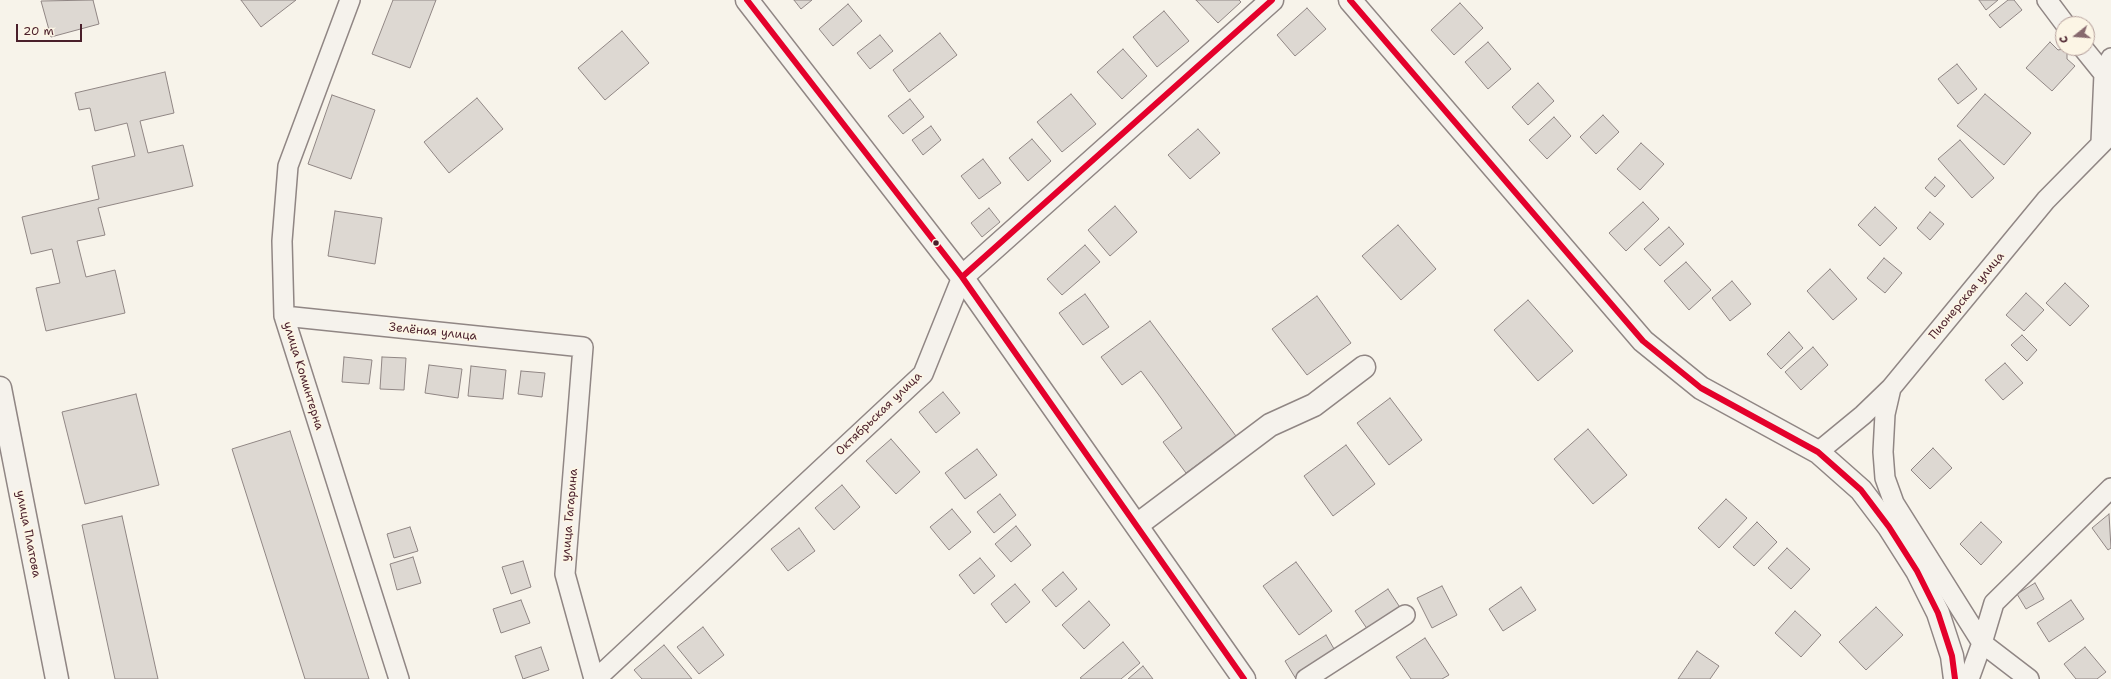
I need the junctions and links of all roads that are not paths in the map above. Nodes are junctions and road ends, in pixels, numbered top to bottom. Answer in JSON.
{"nodes":[{"id":1,"x":350,"y":0,"type":"edge"},
{"id":2,"x":747,"y":0,"type":"edge"},
{"id":3,"x":1272,"y":0,"type":"edge"},
{"id":4,"x":1350,"y":0,"type":"edge"},
{"id":5,"x":2047,"y":0,"type":"edge"},
{"id":6,"x":2059,"y":16,"type":"edge"},
{"id":7,"x":2094,"y":56,"type":"edge"},
{"id":8,"x":2107,"y":66,"type":"edge"},
{"id":9,"x":2106,"y":138,"type":"edge"},
{"id":10,"x":962,"y":277,"type":"junction"},
{"id":11,"x":284,"y":316,"type":"junction"},
{"id":12,"x":583,"y":347,"type":"joint"},
{"id":13,"x":1364,"y":367,"type":"dead end"},
{"id":14,"x":0,"y":388,"type":"edge"},
{"id":15,"x":1891,"y":388,"type":"junction"},
{"id":16,"x":1818,"y":452,"type":"junction"},
{"id":17,"x":2111,"y":488,"type":"edge"},
{"id":18,"x":1137,"y":525,"type":"junction"},
{"id":19,"x":1405,"y":615,"type":"dead end"},
{"id":20,"x":1982,"y":643,"type":"junction"},
{"id":21,"x":57,"y":679,"type":"edge"},
{"id":22,"x":399,"y":679,"type":"edge"},
{"id":23,"x":595,"y":679,"type":"edge"},
{"id":24,"x":1244,"y":679,"type":"edge"},
{"id":25,"x":1306,"y":679,"type":"edge"},
{"id":26,"x":1955,"y":679,"type":"edge"},
{"id":27,"x":1969,"y":679,"type":"edge"},
{"id":28,"x":2029,"y":679,"type":"edge"}],
"edges":[{"from":1,"to":11,"type":"street","name":"улица Коминтерна"},
{"from":2,"to":10,"type":"main road"},
{"from":3,"to":10,"type":"main road","name":"Октябрьская улица"},
{"from":4,"to":16,"type":"main road"},
{"from":5,"to":6,"type":"street"},
{"from":7,"to":8,"type":"street"},
{"from":8,"to":9,"type":"street"},
{"from":9,"to":15,"type":"street","name":"Пионерская улица"},
{"from":10,"to":18,"type":"main road"},
{"from":10,"to":23,"type":"street","name":"Октябрьская улица"},
{"from":11,"to":12,"type":"street","name":"Зелёная улица"},
{"from":11,"to":22,"type":"street","name":"улица Коминтерна"},
{"from":12,"to":23,"type":"street","name":"улица Гагарина"},
{"from":13,"to":18,"type":"main road"},
{"from":14,"to":21,"type":"main road","name":"улица Платова"},
{"from":15,"to":16,"type":"street","name":"Пионерская улица"},
{"from":15,"to":20,"type":"street"},
{"from":16,"to":26,"type":"main road"},
{"from":17,"to":20,"type":"street"},
{"from":18,"to":24,"type":"main road"},
{"from":19,"to":25,"type":"street"},
{"from":20,"to":27,"type":"street"},
{"from":20,"to":28,"type":"street"}]}
